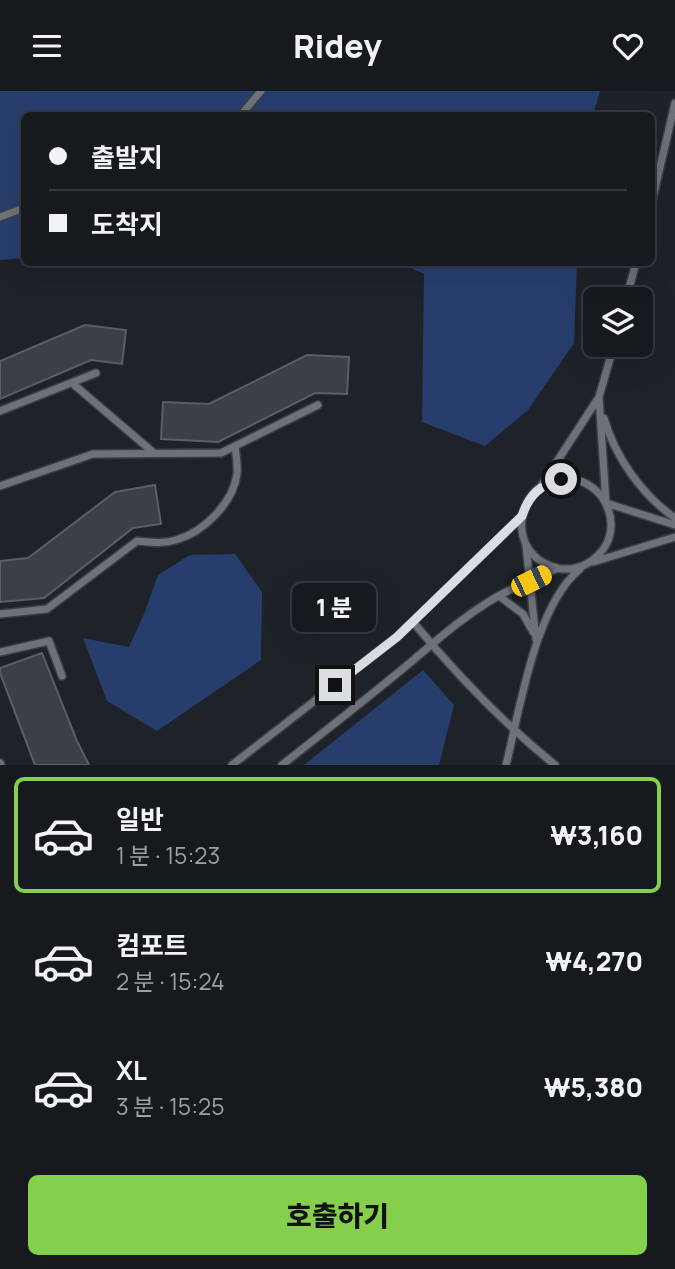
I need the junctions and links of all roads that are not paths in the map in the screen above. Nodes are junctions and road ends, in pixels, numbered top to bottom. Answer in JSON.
{"nodes":[{"id":1,"x":261,"y":91,"type":"edge"},
{"id":2,"x":675,"y":103,"type":"edge"},
{"id":3,"x":244,"y":112,"type":"edge"},
{"id":4,"x":655,"y":189,"type":"edge"},
{"id":5,"x":21,"y":209,"type":"edge"},
{"id":6,"x":0,"y":218,"type":"edge"},
{"id":7,"x":635,"y":266,"type":"edge"},
{"id":8,"x":629,"y":287,"type":"edge"},
{"id":9,"x":611,"y":357,"type":"edge"},
{"id":10,"x":96,"y":373,"type":"dead end"},
{"id":11,"x":72,"y":383,"type":"junction"},
{"id":12,"x":599,"y":397,"type":"junction"},
{"id":13,"x":318,"y":405,"type":"dead end"},
{"id":14,"x":0,"y":411,"type":"edge"},
{"id":15,"x":235,"y":446,"type":"junction"},
{"id":16,"x":155,"y":454,"type":"junction"},
{"id":17,"x":0,"y":486,"type":"edge"},
{"id":18,"x":541,"y":487,"type":"junction"},
{"id":19,"x":606,"y":503,"type":"junction"},
{"id":20,"x":522,"y":516,"type":"junction"},
{"id":21,"x":675,"y":518,"type":"edge"},
{"id":22,"x":675,"y":525,"type":"edge"},
{"id":23,"x":675,"y":537,"type":"edge"},
{"id":24,"x":526,"y":544,"type":"junction"},
{"id":25,"x":588,"y":563,"type":"junction"},
{"id":26,"x":557,"y":568,"type":"junction"},
{"id":27,"x":531,"y":581,"type":"junction"},
{"id":28,"x":499,"y":596,"type":"junction"},
{"id":29,"x":0,"y":614,"type":"edge"},
{"id":30,"x":413,"y":622,"type":"junction"},
{"id":31,"x":536,"y":643,"type":"junction"},
{"id":32,"x":431,"y":644,"type":"junction"},
{"id":33,"x":0,"y":652,"type":"edge"},
{"id":34,"x":62,"y":676,"type":"dead end"},
{"id":35,"x":514,"y":732,"type":"junction"},
{"id":36,"x":232,"y":765,"type":"edge"},
{"id":37,"x":282,"y":765,"type":"edge"},
{"id":38,"x":506,"y":765,"type":"edge"},
{"id":39,"x":555,"y":765,"type":"edge"}],
"edges":[{"from":1,"to":3,"type":"lane"},
{"from":2,"to":4,"type":"lane"},
{"from":5,"to":6,"type":"lane"},
{"from":7,"to":8,"type":"lane"},
{"from":9,"to":12,"type":"lane"},
{"from":10,"to":11,"type":"lane"},
{"from":11,"to":14,"type":"lane"},
{"from":11,"to":16,"type":"lane"},
{"from":12,"to":18,"type":"lane"},
{"from":12,"to":19,"type":"lane"},
{"from":12,"to":21,"type":"lane"},
{"from":13,"to":15,"type":"lane"},
{"from":15,"to":16,"type":"lane"},
{"from":15,"to":29,"type":"lane"},
{"from":16,"to":17,"type":"lane"},
{"from":18,"to":19,"type":"lane"},
{"from":18,"to":20,"type":"lane"},
{"from":19,"to":22,"type":"lane"},
{"from":19,"to":25,"type":"lane"},
{"from":20,"to":24,"type":"lane"},
{"from":20,"to":30,"type":"lane"},
{"from":23,"to":25,"type":"lane"},
{"from":24,"to":26,"type":"lane"},
{"from":24,"to":27,"type":"lane"},
{"from":25,"to":26,"type":"lane"},
{"from":25,"to":31,"type":"lane"},
{"from":26,"to":27,"type":"lane"},
{"from":27,"to":28,"type":"lane"},
{"from":27,"to":31,"type":"lane"},
{"from":28,"to":31,"type":"lane"},
{"from":28,"to":32,"type":"lane"},
{"from":30,"to":32,"type":"lane"},
{"from":30,"to":36,"type":"lane"},
{"from":31,"to":35,"type":"lane"},
{"from":32,"to":35,"type":"lane"},
{"from":32,"to":37,"type":"lane"},
{"from":33,"to":34,"type":"lane"},
{"from":35,"to":38,"type":"lane"},
{"from":35,"to":39,"type":"lane"}]}
